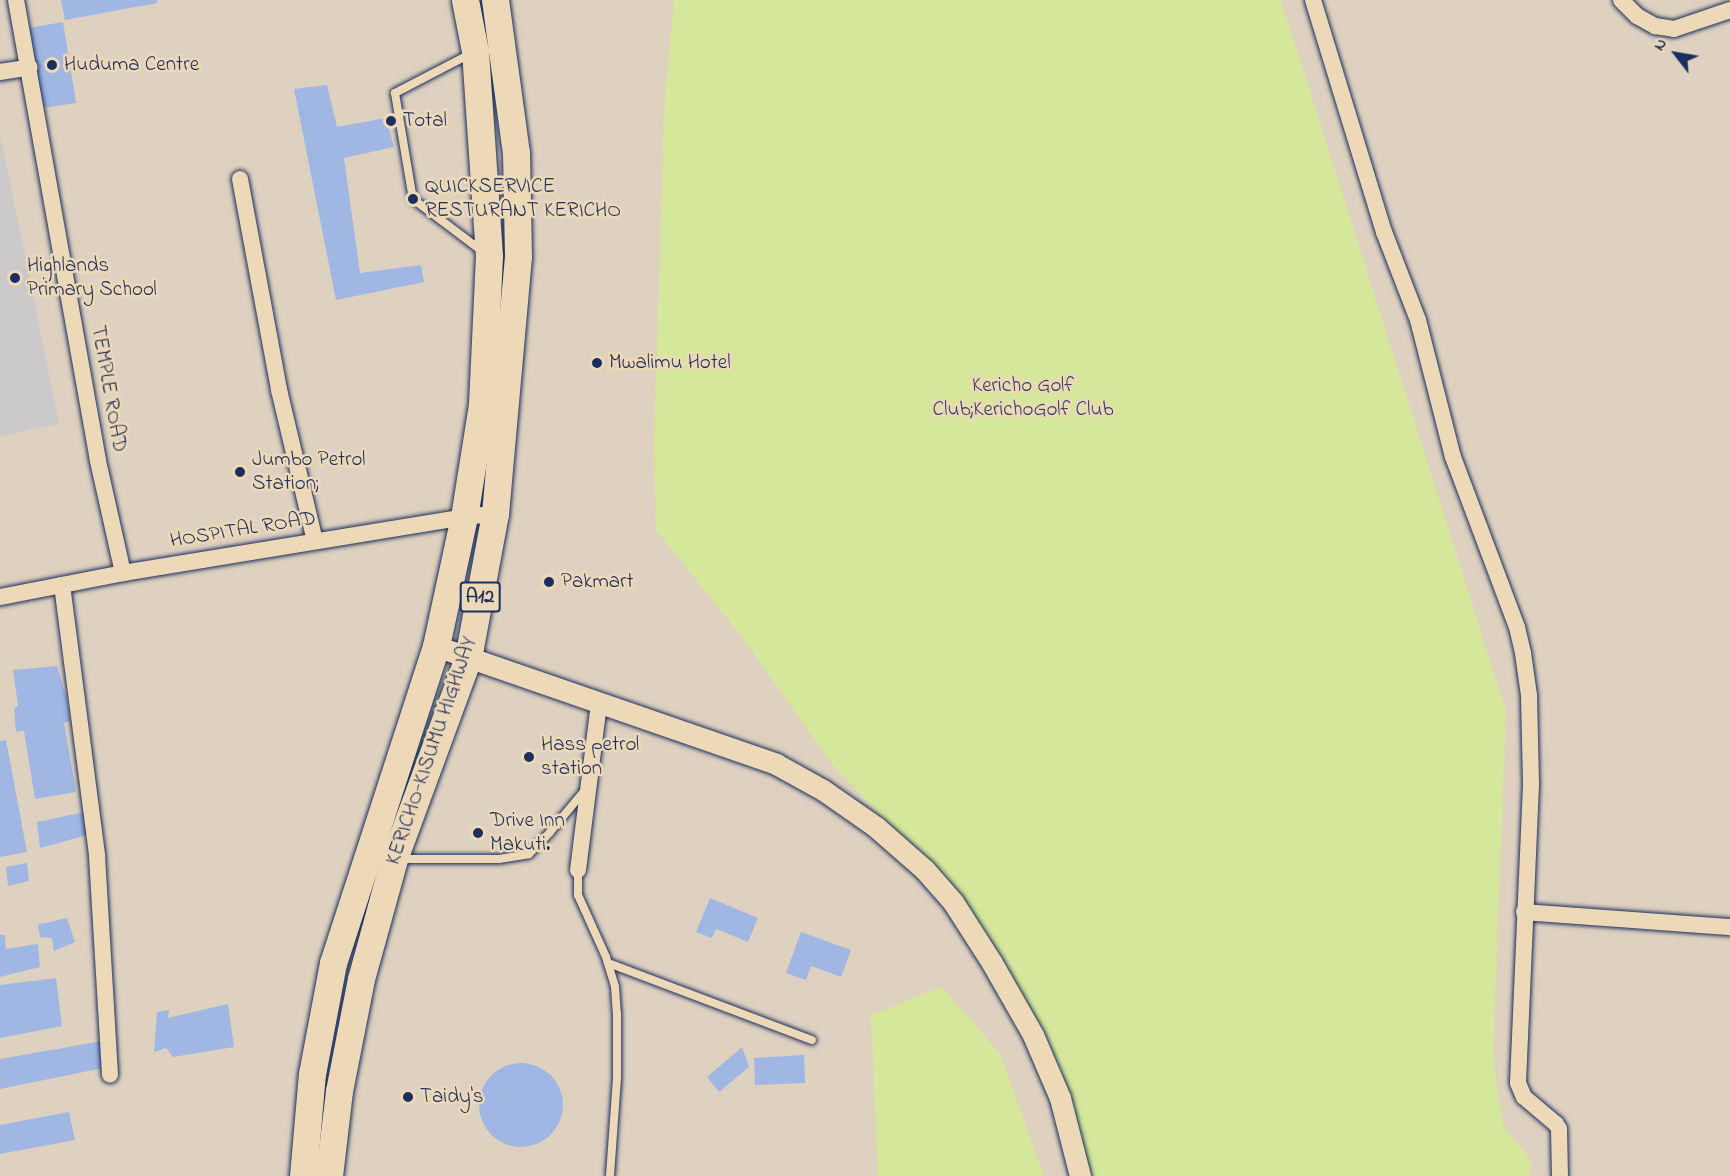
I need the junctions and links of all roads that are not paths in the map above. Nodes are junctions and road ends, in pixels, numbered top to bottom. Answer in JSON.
{"nodes":[{"id":1,"x":16,"y":0,"type":"edge"},
{"id":2,"x":465,"y":0,"type":"edge"},
{"id":3,"x":495,"y":0,"type":"edge"},
{"id":4,"x":1314,"y":0,"type":"edge"},
{"id":5,"x":1621,"y":0,"type":"edge"},
{"id":6,"x":1730,"y":10,"type":"edge"},
{"id":7,"x":475,"y":51,"type":"junction"},
{"id":8,"x":30,"y":67,"type":"junction"},
{"id":9,"x":0,"y":72,"type":"edge"},
{"id":10,"x":240,"y":179,"type":"dead end"},
{"id":11,"x":489,"y":256,"type":"junction"},
{"id":12,"x":495,"y":514,"type":"junction"},
{"id":13,"x":464,"y":517,"type":"junction"},
{"id":14,"x":315,"y":541,"type":"junction"},
{"id":15,"x":123,"y":573,"type":"junction"},
{"id":16,"x":62,"y":585,"type":"junction"},
{"id":17,"x":0,"y":597,"type":"edge"},
{"id":18,"x":436,"y":646,"type":"junction"},
{"id":19,"x":468,"y":658,"type":"junction"},
{"id":20,"x":600,"y":704,"type":"junction"},
{"id":21,"x":589,"y":786,"type":"junction"},
{"id":22,"x":394,"y":859,"type":"junction"},
{"id":23,"x":578,"y":870,"type":"joint"},
{"id":24,"x":1524,"y":912,"type":"junction"},
{"id":25,"x":1730,"y":927,"type":"edge"},
{"id":26,"x":608,"y":963,"type":"junction"},
{"id":27,"x":812,"y":1040,"type":"dead end"},
{"id":28,"x":110,"y":1075,"type":"dead end"},
{"id":29,"x":303,"y":1176,"type":"edge"},
{"id":30,"x":329,"y":1176,"type":"edge"},
{"id":31,"x":610,"y":1176,"type":"edge"},
{"id":32,"x":1080,"y":1176,"type":"edge"},
{"id":33,"x":1560,"y":1176,"type":"edge"}],
"edges":[{"from":1,"to":8,"type":"street","name":"TEMPLE ROAD"},
{"from":2,"to":7,"type":"highway","name":"KERICHO-KISUMU HIGHWAY","number":"A12"},
{"from":3,"to":12,"type":"highway","name":"KERICHO-KISUMU HIGHWAY","number":"A12"},
{"from":4,"to":24,"type":"street"},
{"from":5,"to":6,"type":"street"},
{"from":7,"to":11,"type":"highway","name":"KERICHO-KISUMU HIGHWAY","number":"A12"},
{"from":7,"to":11,"type":"lane"},
{"from":8,"to":9,"type":"street"},
{"from":8,"to":15,"type":"street","name":"TEMPLE ROAD"},
{"from":10,"to":14,"type":"street"},
{"from":11,"to":13,"type":"highway","name":"KERICHO-KISUMU HIGHWAY","number":"A12"},
{"from":12,"to":13,"type":"street","name":"HOSPITAL ROAD"},
{"from":12,"to":19,"type":"highway","name":"KERICHO-KISUMU HIGHWAY","number":"A12"},
{"from":13,"to":14,"type":"street","name":"HOSPITAL ROAD"},
{"from":13,"to":18,"type":"highway","name":"KERICHO-KISUMU HIGHWAY","number":"A12"},
{"from":14,"to":15,"type":"street","name":"HOSPITAL ROAD"},
{"from":15,"to":16,"type":"street","name":"HOSPITAL ROAD"},
{"from":16,"to":17,"type":"street","name":"HOSPITAL ROAD"},
{"from":16,"to":28,"type":"street"},
{"from":18,"to":19,"type":"street"},
{"from":18,"to":29,"type":"highway","name":"KERICHO-KISUMU HIGHWAY","number":"A12"},
{"from":19,"to":20,"type":"street"},
{"from":19,"to":22,"type":"highway","name":"KERICHO-KISUMU HIGHWAY","number":"A12"},
{"from":20,"to":21,"type":"street"},
{"from":20,"to":32,"type":"street"},
{"from":21,"to":22,"type":"lane"},
{"from":21,"to":23,"type":"street"},
{"from":22,"to":30,"type":"highway","name":"KERICHO-KISUMU HIGHWAY","number":"A12"},
{"from":23,"to":26,"type":"lane"},
{"from":24,"to":25,"type":"street"},
{"from":24,"to":33,"type":"street"},
{"from":26,"to":27,"type":"lane"},
{"from":26,"to":31,"type":"lane"}]}
